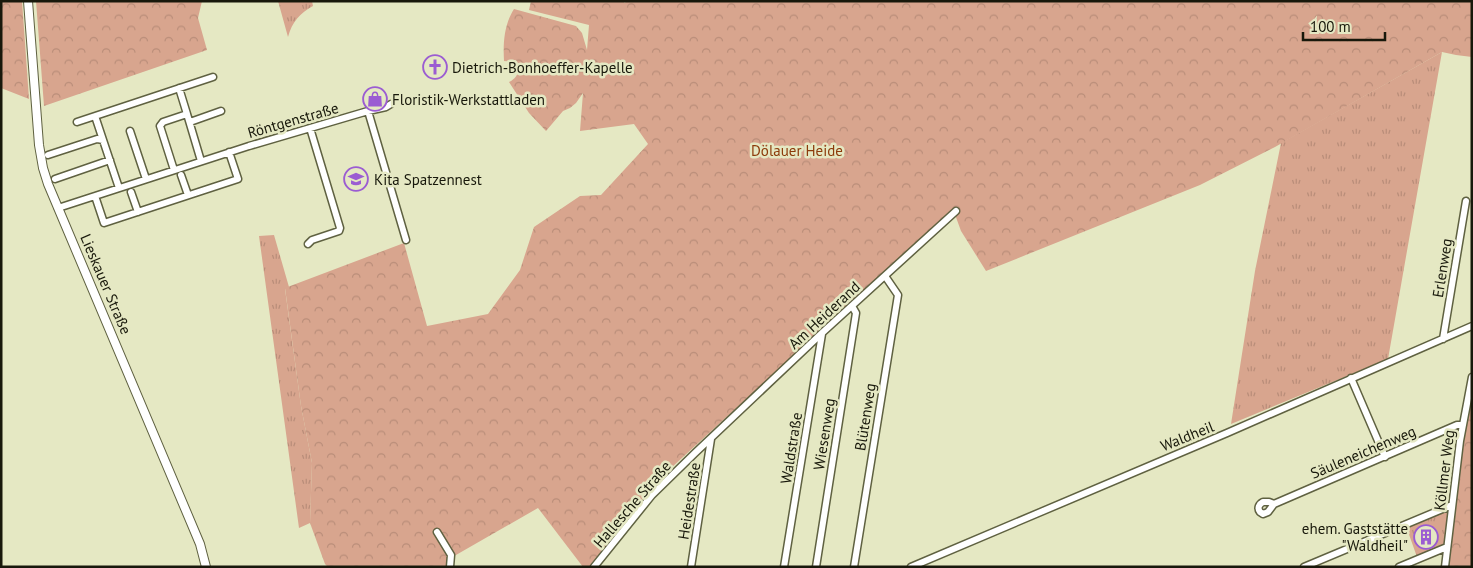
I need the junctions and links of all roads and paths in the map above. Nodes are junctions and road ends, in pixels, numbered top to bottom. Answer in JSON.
{"nodes":[{"id":1,"x":28,"y":1,"type":"edge"},
{"id":2,"x":213,"y":77,"type":"dead end"},
{"id":3,"x":179,"y":88,"type":"junction"},
{"id":4,"x":391,"y":104,"type":"dead end"},
{"id":5,"x":221,"y":111,"type":"dead end"},
{"id":6,"x":368,"y":111,"type":"junction"},
{"id":7,"x":186,"y":114,"type":"junction"},
{"id":8,"x":95,"y":116,"type":"junction"},
{"id":9,"x":77,"y":122,"type":"dead end"},
{"id":10,"x":190,"y":122,"type":"junction"},
{"id":11,"x":310,"y":128,"type":"junction"},
{"id":12,"x":130,"y":131,"type":"dead end"},
{"id":13,"x":103,"y":140,"type":"junction"},
{"id":14,"x":229,"y":152,"type":"junction"},
{"id":15,"x":48,"y":155,"type":"dead end"},
{"id":16,"x":110,"y":160,"type":"junction"},
{"id":17,"x":201,"y":161,"type":"junction"},
{"id":18,"x":174,"y":170,"type":"junction"},
{"id":19,"x":181,"y":175,"type":"dead end"},
{"id":20,"x":55,"y":179,"type":"dead end"},
{"id":21,"x":146,"y":179,"type":"junction"},
{"id":22,"x":119,"y":188,"type":"junction"},
{"id":23,"x":131,"y":192,"type":"dead end"},
{"id":24,"x":188,"y":195,"type":"junction"},
{"id":25,"x":95,"y":196,"type":"junction"},
{"id":26,"x":1466,"y":201,"type":"dead end"},
{"id":27,"x":58,"y":208,"type":"junction"},
{"id":28,"x":956,"y":211,"type":"dead end"},
{"id":29,"x":138,"y":212,"type":"junction"},
{"id":30,"x":406,"y":240,"type":"dead end"},
{"id":31,"x":308,"y":244,"type":"dead end"},
{"id":32,"x":885,"y":276,"type":"junction"},
{"id":33,"x":852,"y":306,"type":"junction"},
{"id":34,"x":1472,"y":326,"type":"edge"},
{"id":35,"x":822,"y":333,"type":"junction"},
{"id":36,"x":1443,"y":339,"type":"junction"},
{"id":37,"x":1472,"y":377,"type":"edge"},
{"id":38,"x":1351,"y":378,"type":"junction"},
{"id":39,"x":1462,"y":425,"type":"junction"},
{"id":40,"x":711,"y":439,"type":"junction"},
{"id":41,"x":1385,"y":457,"type":"junction"},
{"id":42,"x":1274,"y":504,"type":"dead end"},
{"id":43,"x":1452,"y":505,"type":"junction"},
{"id":44,"x":437,"y":532,"type":"dead end"},
{"id":45,"x":1447,"y":547,"type":"junction"},
{"id":46,"x":206,"y":567,"type":"edge"},
{"id":47,"x":450,"y":567,"type":"edge"},
{"id":48,"x":594,"y":567,"type":"edge"},
{"id":49,"x":691,"y":567,"type":"edge"},
{"id":50,"x":784,"y":567,"type":"edge"},
{"id":51,"x":816,"y":567,"type":"edge"},
{"id":52,"x":854,"y":567,"type":"edge"},
{"id":53,"x":911,"y":567,"type":"edge"},
{"id":54,"x":1304,"y":567,"type":"edge"},
{"id":55,"x":1399,"y":567,"type":"edge"},
{"id":56,"x":1445,"y":567,"type":"edge"}],
"edges":[{"from":1,"to":27,"type":"street","name":"Lieskauer Straße"},
{"from":2,"to":3,"type":"street"},
{"from":3,"to":7,"type":"street"},
{"from":3,"to":8,"type":"street"},
{"from":4,"to":6,"type":"street","name":"Röntgenstraße"},
{"from":5,"to":10,"type":"street"},
{"from":6,"to":11,"type":"street","name":"Röntgenstraße"},
{"from":6,"to":30,"type":"street"},
{"from":7,"to":10,"type":"street"},
{"from":7,"to":18,"type":"street"},
{"from":8,"to":9,"type":"street"},
{"from":8,"to":13,"type":"street"},
{"from":10,"to":17,"type":"street"},
{"from":11,"to":14,"type":"street","name":"Röntgenstraße"},
{"from":11,"to":31,"type":"street"},
{"from":12,"to":21,"type":"street"},
{"from":13,"to":15,"type":"street"},
{"from":13,"to":16,"type":"street"},
{"from":14,"to":17,"type":"street","name":"Röntgenstraße"},
{"from":14,"to":24,"type":"street"},
{"from":16,"to":20,"type":"street"},
{"from":16,"to":22,"type":"street"},
{"from":17,"to":18,"type":"street","name":"Röntgenstraße"},
{"from":18,"to":21,"type":"street","name":"Röntgenstraße"},
{"from":19,"to":24,"type":"street"},
{"from":21,"to":22,"type":"street","name":"Röntgenstraße"},
{"from":22,"to":25,"type":"street","name":"Röntgenstraße"},
{"from":23,"to":29,"type":"street"},
{"from":24,"to":29,"type":"street"},
{"from":25,"to":27,"type":"street","name":"Röntgenstraße"},
{"from":25,"to":29,"type":"street"},
{"from":26,"to":36,"type":"street","name":"Erlenweg"},
{"from":27,"to":46,"type":"street","name":"Lieskauer Straße"},
{"from":28,"to":32,"type":"street","name":"Am Heiderand"},
{"from":32,"to":33,"type":"street","name":"Am Heiderand"},
{"from":32,"to":52,"type":"street","name":"Blütenweg"},
{"from":33,"to":35,"type":"street","name":"Am Heiderand"},
{"from":33,"to":51,"type":"street","name":"Wiesenweg"},
{"from":34,"to":36,"type":"street","name":"Waldheil"},
{"from":35,"to":40,"type":"street","name":"Am Heiderand"},
{"from":35,"to":50,"type":"street","name":"Waldstraße"},
{"from":36,"to":38,"type":"street","name":"Waldheil"},
{"from":37,"to":39,"type":"street","name":"Köllmer Weg"},
{"from":38,"to":41,"type":"street"},
{"from":38,"to":53,"type":"street","name":"Waldheil"},
{"from":39,"to":41,"type":"street","name":"Säuleneichenweg"},
{"from":39,"to":43,"type":"street","name":"Köllmer Weg"},
{"from":40,"to":48,"type":"street","name":"Hallesche Straße"},
{"from":40,"to":49,"type":"street","name":"Heidestraße"},
{"from":41,"to":42,"type":"street","name":"Säuleneichenweg"},
{"from":43,"to":45,"type":"street","name":"Köllmer Weg"},
{"from":43,"to":54,"type":"street"},
{"from":44,"to":47,"type":"street"},
{"from":45,"to":55,"type":"street"},
{"from":45,"to":56,"type":"street","name":"Köllmer Weg"}]}
